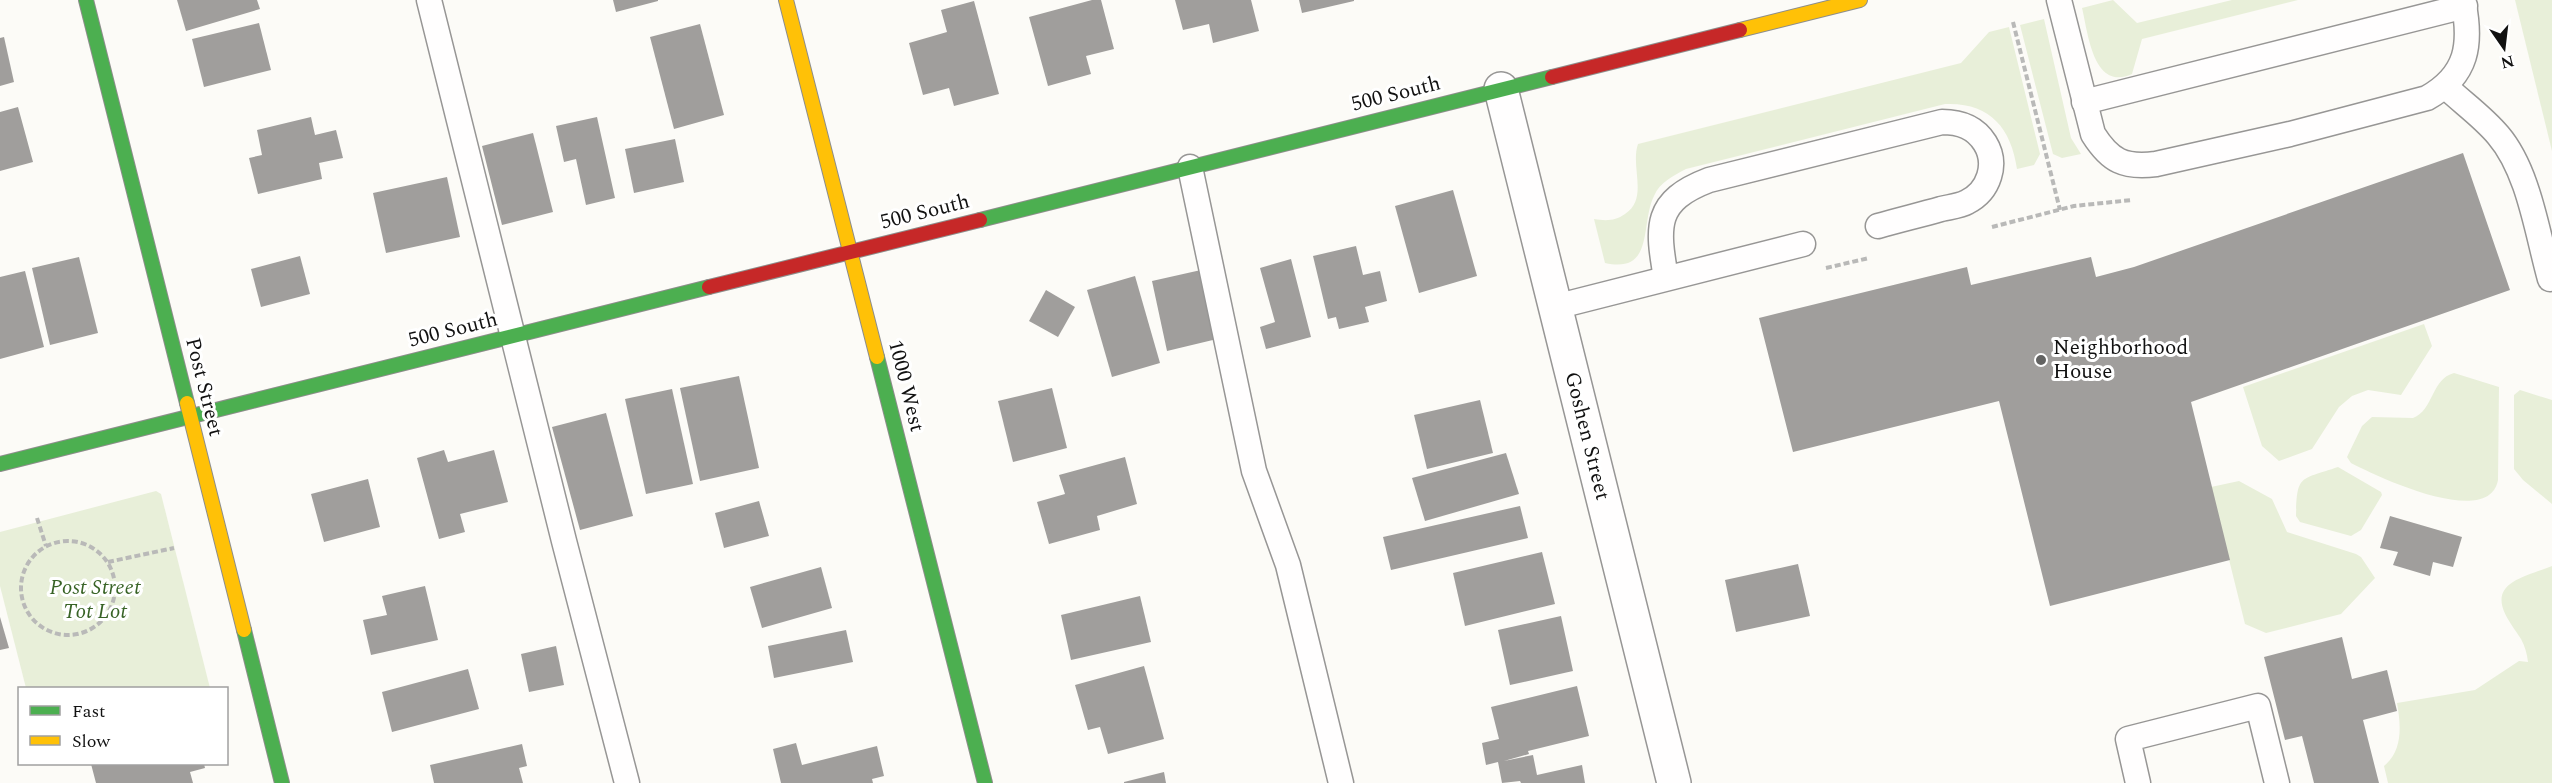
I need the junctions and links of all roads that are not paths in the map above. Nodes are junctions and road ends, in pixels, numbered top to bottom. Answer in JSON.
{"nodes":[{"id":1,"x":86,"y":0,"type":"edge"},
{"id":2,"x":429,"y":0,"type":"edge"},
{"id":3,"x":786,"y":0,"type":"edge"},
{"id":4,"x":1860,"y":0,"type":"edge"},
{"id":5,"x":2060,"y":0,"type":"edge"},
{"id":6,"x":2464,"y":3,"type":"edge"},
{"id":7,"x":2446,"y":87,"type":"junction"},
{"id":8,"x":1501,"y":89,"type":"junction"},
{"id":9,"x":2084,"y":102,"type":"junction"},
{"id":10,"x":1190,"y":167,"type":"junction"},
{"id":11,"x":1878,"y":226,"type":"dead end"},
{"id":12,"x":1803,"y":244,"type":"dead end"},
{"id":13,"x":850,"y":252,"type":"junction"},
{"id":14,"x":1666,"y":278,"type":"junction"},
{"id":15,"x":2550,"y":279,"type":"dead end"},
{"id":16,"x":1555,"y":307,"type":"junction"},
{"id":17,"x":513,"y":336,"type":"junction"},
{"id":18,"x":190,"y":417,"type":"junction"},
{"id":19,"x":0,"y":464,"type":"edge"},
{"id":20,"x":282,"y":783,"type":"edge"},
{"id":21,"x":627,"y":783,"type":"edge"},
{"id":22,"x":985,"y":783,"type":"edge"},
{"id":23,"x":1341,"y":783,"type":"edge"},
{"id":24,"x":1674,"y":783,"type":"edge"},
{"id":25,"x":2138,"y":783,"type":"edge"},
{"id":26,"x":2277,"y":783,"type":"edge"}],
"edges":[{"from":1,"to":18,"type":"street","name":"Post Street"},
{"from":2,"to":17,"type":"lane"},
{"from":3,"to":13,"type":"street","name":"1000 West"},
{"from":4,"to":8,"type":"street","name":"500 South"},
{"from":5,"to":9,"type":"lane"},
{"from":6,"to":7,"type":"lane"},
{"from":6,"to":9,"type":"lane"},
{"from":7,"to":9,"type":"lane"},
{"from":7,"to":15,"type":"lane"},
{"from":8,"to":10,"type":"street","name":"500 South"},
{"from":8,"to":16,"type":"street","name":"Goshen Street"},
{"from":10,"to":13,"type":"street","name":"500 South"},
{"from":10,"to":23,"type":"lane"},
{"from":11,"to":14,"type":"lane"},
{"from":12,"to":14,"type":"lane"},
{"from":13,"to":17,"type":"street","name":"500 South"},
{"from":13,"to":22,"type":"street","name":"1000 West"},
{"from":14,"to":16,"type":"lane"},
{"from":16,"to":24,"type":"street","name":"Goshen Street"},
{"from":17,"to":18,"type":"street","name":"500 South"},
{"from":17,"to":21,"type":"lane"},
{"from":18,"to":19,"type":"street","name":"500 South"},
{"from":18,"to":20,"type":"street","name":"Post Street"},
{"from":25,"to":26,"type":"lane"}]}
